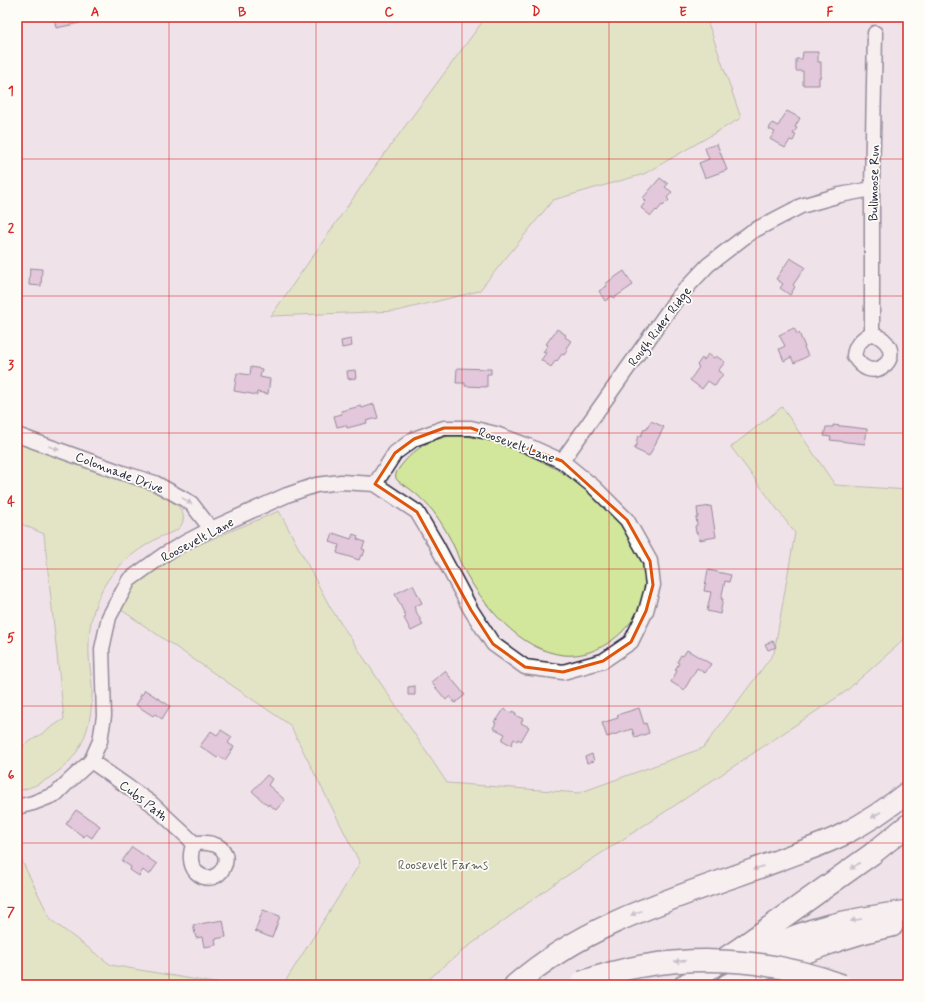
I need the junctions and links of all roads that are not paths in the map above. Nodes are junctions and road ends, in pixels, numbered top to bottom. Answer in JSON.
{"nodes":[{"id":1,"x":875,"y":33,"type":"dead end"},
{"id":2,"x":872,"y":189,"type":"junction"},
{"id":3,"x":872,"y":333,"type":"dead end"},
{"id":4,"x":17,"y":434,"type":"edge"},
{"id":5,"x":562,"y":461,"type":"junction"},
{"id":6,"x":375,"y":484,"type":"junction"},
{"id":7,"x":211,"y":529,"type":"junction"},
{"id":8,"x":91,"y":761,"type":"junction"},
{"id":9,"x":908,"y":792,"type":"edge"},
{"id":10,"x":17,"y":807,"type":"edge"},
{"id":11,"x":908,"y":825,"type":"edge"},
{"id":12,"x":194,"y":843,"type":"dead end"},
{"id":13,"x":908,"y":911,"type":"edge"},
{"id":14,"x":908,"y":923,"type":"edge"},
{"id":15,"x":578,"y":983,"type":"edge"},
{"id":16,"x":515,"y":985,"type":"edge"},
{"id":17,"x":685,"y":985,"type":"edge"},
{"id":18,"x":699,"y":985,"type":"edge"},
{"id":19,"x":727,"y":985,"type":"edge"},
{"id":20,"x":842,"y":985,"type":"edge"}],
"edges":[{"from":1,"to":2,"type":"street","name":"Bullmoose Run"},
{"from":2,"to":3,"type":"street","name":"Bullmoose Run"},
{"from":2,"to":5,"type":"street","name":"Rough Rider Ridge"},
{"from":4,"to":7,"type":"street","name":"Colonnade Drive","one_way":true},
{"from":5,"to":6,"type":"street","name":"Roosevelt Lane"},
{"from":5,"to":6,"type":"street","name":"Roosevelt Lane"},
{"from":6,"to":7,"type":"street","name":"Roosevelt Lane"},
{"from":7,"to":8,"type":"street","name":"Roosevelt Lane"},
{"from":8,"to":10,"type":"street","name":"Roosevelt Lane"},
{"from":8,"to":12,"type":"street","name":"Cubs Path"},
{"from":9,"to":16,"type":"highway","one_way":true},
{"from":11,"to":17,"type":"highway","one_way":true},
{"from":13,"to":18,"type":"highway","one_way":true},
{"from":14,"to":19,"type":"highway"},
{"from":20,"to":15,"type":"highway","one_way":true,"bridge":true}]}
